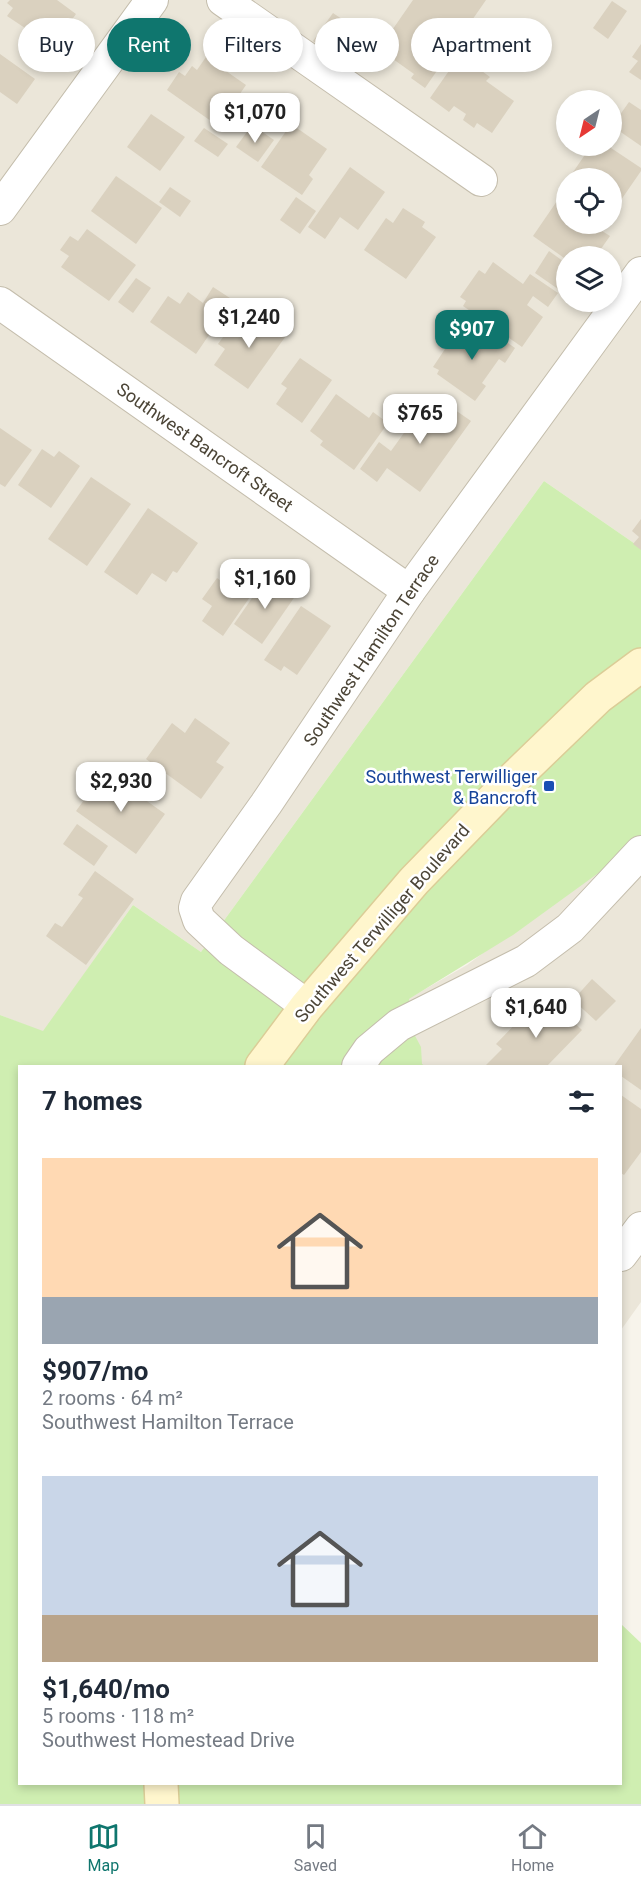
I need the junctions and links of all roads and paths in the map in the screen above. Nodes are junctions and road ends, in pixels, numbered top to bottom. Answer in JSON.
{"nodes":[{"id":1,"x":152,"y":0,"type":"edge"},
{"id":2,"x":222,"y":0,"type":"edge"},
{"id":3,"x":481,"y":180,"type":"dead end"},
{"id":4,"x":0,"y":209,"type":"edge"},
{"id":5,"x":641,"y":273,"type":"edge"},
{"id":6,"x":0,"y":303,"type":"edge"},
{"id":7,"x":409,"y":591,"type":"junction"},
{"id":8,"x":641,"y":665,"type":"edge"},
{"id":9,"x":641,"y":852,"type":"edge"},
{"id":10,"x":307,"y":1005,"type":"junction"},
{"id":11,"x":263,"y":1065,"type":"edge"},
{"id":12,"x":359,"y":1065,"type":"edge"},
{"id":13,"x":641,"y":1228,"type":"edge"},
{"id":14,"x":622,"y":1254,"type":"edge"},
{"id":15,"x":161,"y":1785,"type":"edge"},
{"id":16,"x":162,"y":1804,"type":"edge"}],
"edges":[{"from":1,"to":4,"type":"street"},
{"from":2,"to":3,"type":"street"},
{"from":5,"to":7,"type":"street","name":"Southwest Hamilton Terrace"},
{"from":6,"to":7,"type":"street","name":"Southwest Bancroft Street"},
{"from":7,"to":10,"type":"street","name":"Southwest Hamilton Terrace"},
{"from":8,"to":10,"type":"main road","name":"Southwest Terwilliger Boulevard"},
{"from":9,"to":12,"type":"street"},
{"from":10,"to":11,"type":"main road","name":"Southwest Terwilliger Boulevard"},
{"from":13,"to":14,"type":"street"},
{"from":15,"to":16,"type":"main road"}]}
